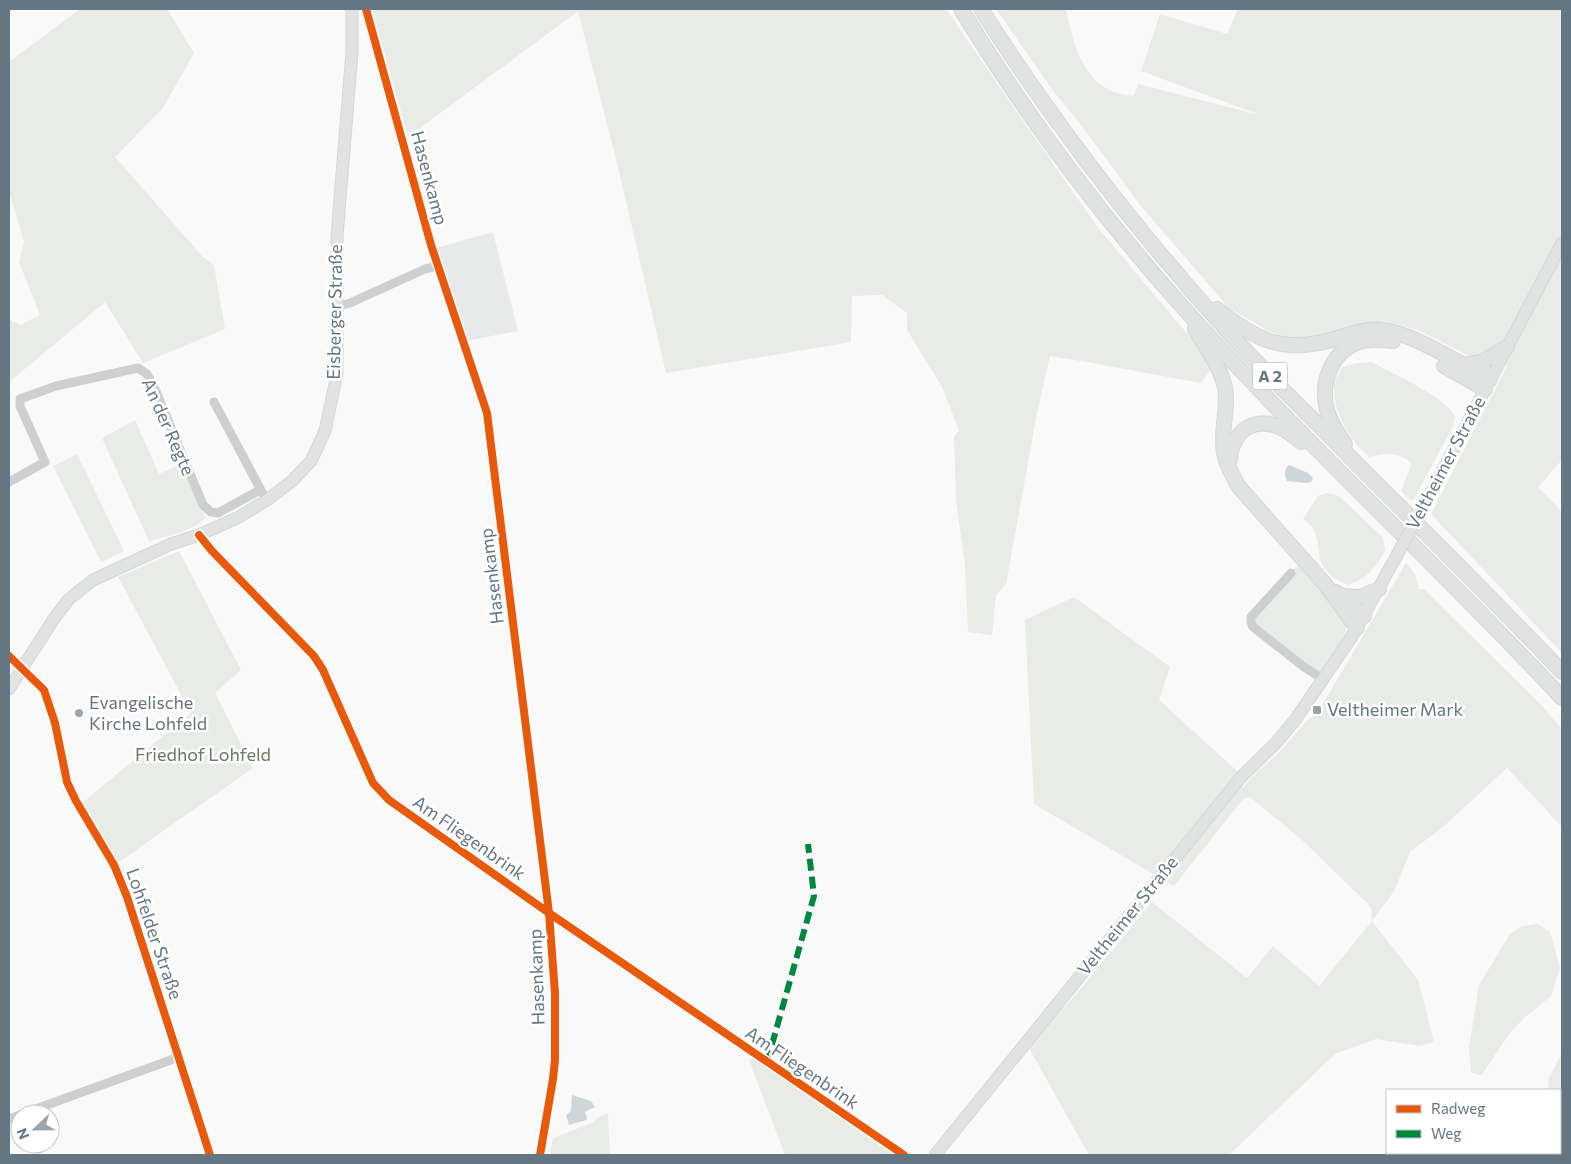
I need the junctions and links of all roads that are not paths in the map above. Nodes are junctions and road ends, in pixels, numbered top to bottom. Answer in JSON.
{"nodes":[{"id":1,"x":352,"y":9,"type":"edge"},
{"id":2,"x":366,"y":9,"type":"edge"},
{"id":3,"x":960,"y":9,"type":"edge"},
{"id":4,"x":980,"y":9,"type":"edge"},
{"id":5,"x":1562,"y":243,"type":"edge"},
{"id":6,"x":438,"y":266,"type":"junction"},
{"id":7,"x":1187,"y":284,"type":"junction"},
{"id":8,"x":1181,"y":305,"type":"junction"},
{"id":9,"x":336,"y":307,"type":"junction"},
{"id":10,"x":1507,"y":347,"type":"junction"},
{"id":11,"x":1462,"y":365,"type":"junction"},
{"id":12,"x":1487,"y":384,"type":"junction"},
{"id":13,"x":214,"y":402,"type":"dead end"},
{"id":14,"x":1357,"y":463,"type":"junction"},
{"id":15,"x":1340,"y":472,"type":"junction"},
{"id":16,"x":9,"y":482,"type":"edge"},
{"id":17,"x":1240,"y":487,"type":"junction"},
{"id":18,"x":260,"y":490,"type":"junction"},
{"id":19,"x":267,"y":500,"type":"junction"},
{"id":20,"x":199,"y":535,"type":"junction"},
{"id":21,"x":1290,"y":572,"type":"dead end"},
{"id":22,"x":1325,"y":584,"type":"junction"},
{"id":23,"x":1379,"y":589,"type":"junction"},
{"id":24,"x":1340,"y":596,"type":"junction"},
{"id":25,"x":1364,"y":616,"type":"junction"},
{"id":26,"x":1357,"y":628,"type":"junction"},
{"id":27,"x":9,"y":656,"type":"edge"},
{"id":28,"x":21,"y":668,"type":"junction"},
{"id":29,"x":1562,"y":672,"type":"edge"},
{"id":30,"x":1323,"y":679,"type":"junction"},
{"id":31,"x":9,"y":689,"type":"edge"},
{"id":32,"x":1562,"y":698,"type":"edge"},
{"id":33,"x":550,"y":913,"type":"junction"},
{"id":34,"x":179,"y":1057,"type":"junction"},
{"id":35,"x":49,"y":1104,"type":"edge"},
{"id":36,"x":210,"y":1155,"type":"edge"},
{"id":37,"x":540,"y":1155,"type":"edge"},
{"id":38,"x":904,"y":1155,"type":"edge"},
{"id":39,"x":935,"y":1155,"type":"edge"}],
"edges":[{"from":1,"to":9,"type":"main road","name":"Eisberger Straße"},
{"from":2,"to":6,"type":"street","name":"Hasenkamp"},
{"from":3,"to":8,"type":"highway","number":"A 2"},
{"from":4,"to":7,"type":"highway","number":"A 2"},
{"from":5,"to":10,"type":"main road","name":"Veltheimer Straße"},
{"from":6,"to":9,"type":"street"},
{"from":6,"to":33,"type":"street","name":"Hasenkamp"},
{"from":7,"to":11,"type":"highway"},
{"from":7,"to":14,"type":"highway","number":"A 2"},
{"from":8,"to":15,"type":"highway","number":"A 2"},
{"from":8,"to":17,"type":"highway"},
{"from":9,"to":19,"type":"main road","name":"Eisberger Straße"},
{"from":10,"to":11,"type":"highway"},
{"from":10,"to":12,"type":"main road","name":"Veltheimer Straße"},
{"from":11,"to":12,"type":"highway"},
{"from":12,"to":14,"type":"highway"},
{"from":12,"to":23,"type":"main road","name":"Veltheimer Straße","bridge":true},
{"from":13,"to":18,"type":"street"},
{"from":14,"to":29,"type":"highway","number":"A 2"},
{"from":15,"to":17,"type":"highway"},
{"from":15,"to":32,"type":"highway","number":"A 2"},
{"from":16,"to":18,"type":"street","name":"An der Regte"},
{"from":17,"to":22,"type":"highway"},
{"from":18,"to":19,"type":"street"},
{"from":19,"to":20,"type":"main road","name":"Eisberger Straße"},
{"from":20,"to":28,"type":"main road","name":"Eisberger Straße"},
{"from":20,"to":33,"type":"street","name":"Am Fliegenbrink"},
{"from":21,"to":30,"type":"street"},
{"from":22,"to":24,"type":"highway"},
{"from":22,"to":26,"type":"highway"},
{"from":23,"to":24,"type":"highway"},
{"from":23,"to":25,"type":"main road","name":"Veltheimer Straße"},
{"from":24,"to":25,"type":"highway"},
{"from":25,"to":26,"type":"main road","name":"Veltheimer Straße"},
{"from":26,"to":30,"type":"main road","name":"Veltheimer Straße"},
{"from":27,"to":28,"type":"street","name":"Lohfelder Straße"},
{"from":28,"to":31,"type":"main road","name":"Eisberger Straße"},
{"from":28,"to":34,"type":"street","name":"Lohfelder Straße"},
{"from":30,"to":39,"type":"main road","name":"Veltheimer Straße"},
{"from":33,"to":37,"type":"street","name":"Hasenkamp"},
{"from":33,"to":38,"type":"street","name":"Am Fliegenbrink"},
{"from":34,"to":35,"type":"street"},
{"from":34,"to":36,"type":"street","name":"Lohfelder Straße"}]}
